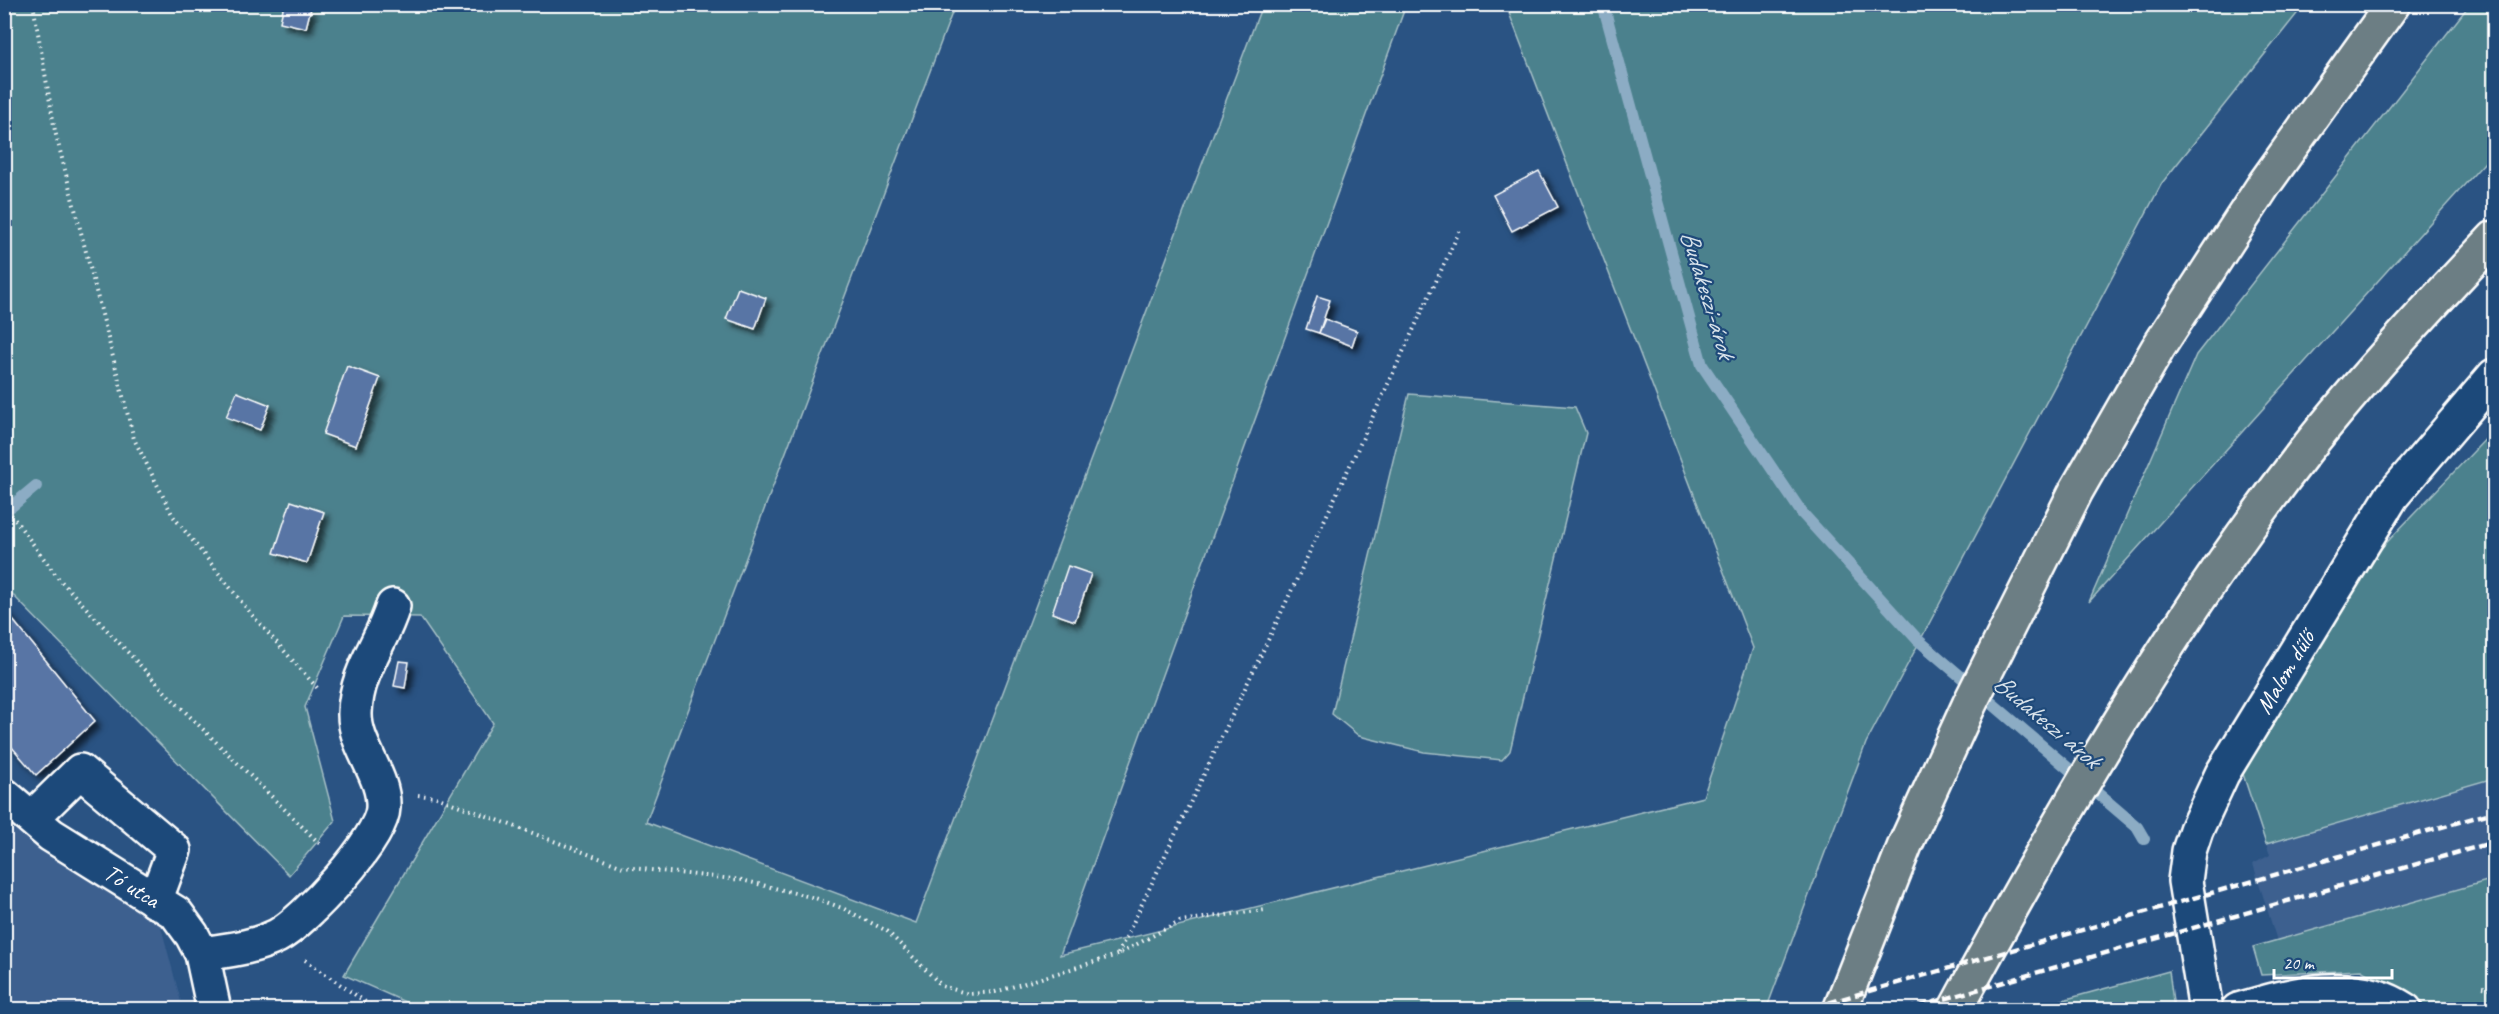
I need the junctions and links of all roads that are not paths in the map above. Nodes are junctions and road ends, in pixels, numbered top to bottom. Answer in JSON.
{"nodes":[{"id":1,"x":2393,"y":4,"type":"edge"},
{"id":2,"x":2494,"y":238,"type":"edge"},
{"id":3,"x":2494,"y":376,"type":"edge"},
{"id":4,"x":391,"y":611,"type":"dead end"},
{"id":5,"x":4,"y":795,"type":"edge"},
{"id":6,"x":32,"y":818,"type":"junction"},
{"id":7,"x":155,"y":901,"type":"junction"},
{"id":8,"x":202,"y":954,"type":"junction"},
{"id":9,"x":214,"y":1010,"type":"edge"},
{"id":10,"x":1840,"y":1010,"type":"edge"},
{"id":11,"x":1955,"y":1010,"type":"edge"},
{"id":12,"x":2206,"y":1010,"type":"edge"},
{"id":13,"x":2238,"y":1010,"type":"edge"},
{"id":14,"x":2405,"y":1010,"type":"edge"}],
"edges":[{"from":1,"to":10,"type":"highway"},
{"from":2,"to":11,"type":"highway"},
{"from":3,"to":12,"type":"street","name":"Malom dűlő"},
{"from":4,"to":8,"type":"street"},
{"from":5,"to":6,"type":"street","name":"Tó utca"},
{"from":6,"to":7,"type":"street","name":"Tó utca"},
{"from":6,"to":7,"type":"street"},
{"from":7,"to":8,"type":"street","name":"Tó utca"},
{"from":8,"to":9,"type":"street","name":"Tó utca"},
{"from":13,"to":14,"type":"street"}]}
